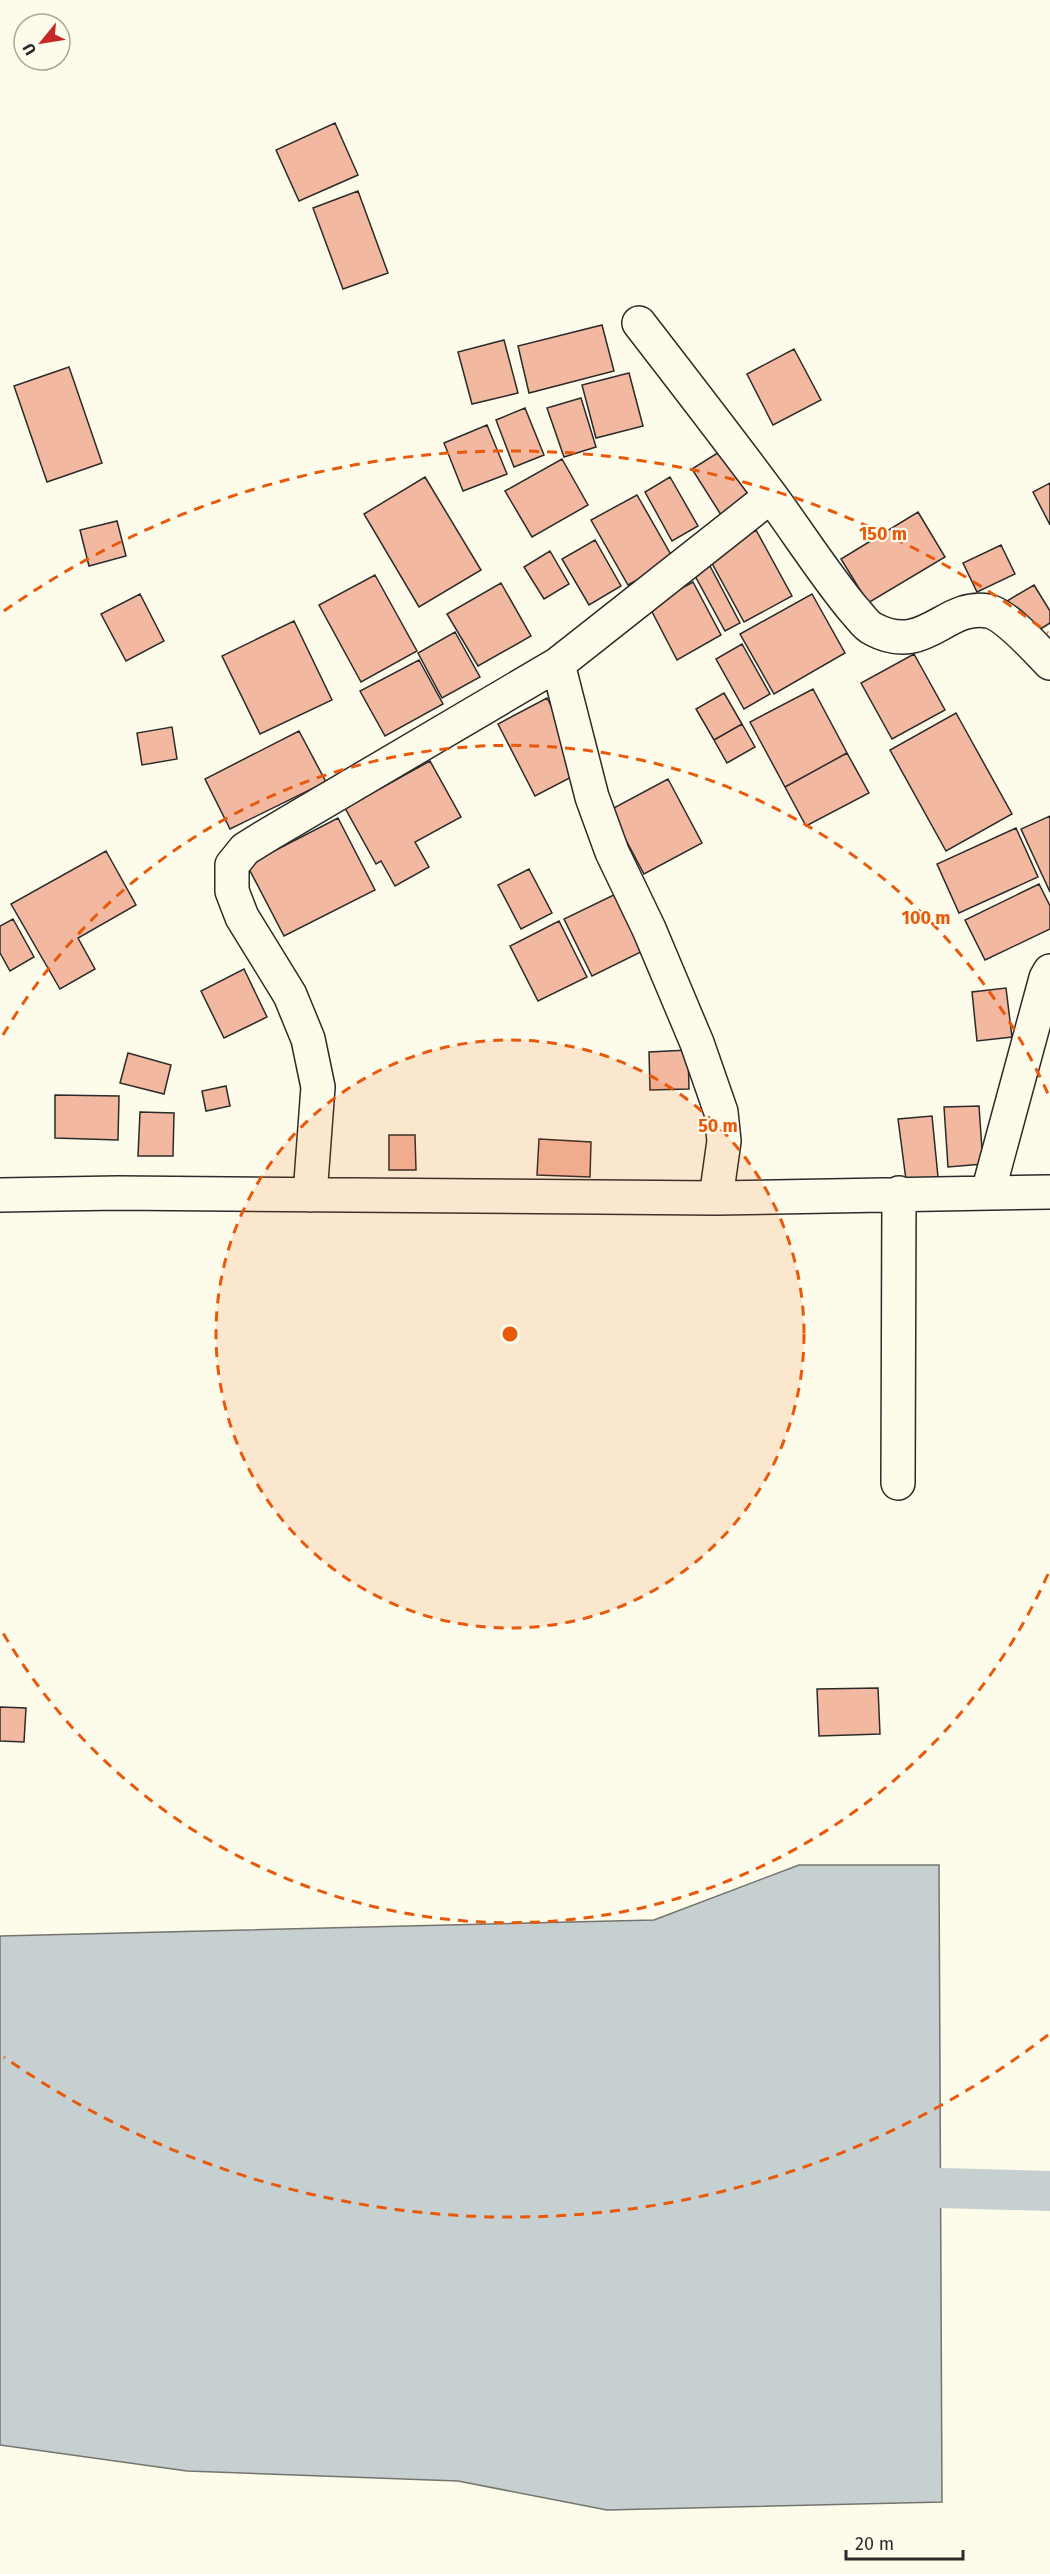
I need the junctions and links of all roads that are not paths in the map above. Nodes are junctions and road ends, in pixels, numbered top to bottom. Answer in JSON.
{"nodes":[{"id":1,"x":639,"y":323,"type":"dead end"},
{"id":2,"x":771,"y":496,"type":"junction"},
{"id":3,"x":1050,"y":663,"type":"edge"},
{"id":4,"x":558,"y":664,"type":"junction"},
{"id":5,"x":1050,"y":971,"type":"edge"},
{"id":6,"x":988,"y":1191,"type":"junction"},
{"id":7,"x":1050,"y":1192,"type":"edge"},
{"id":8,"x":899,"y":1193,"type":"junction"},
{"id":9,"x":0,"y":1195,"type":"edge"},
{"id":10,"x":310,"y":1195,"type":"junction"},
{"id":11,"x":716,"y":1198,"type":"junction"},
{"id":12,"x":898,"y":1483,"type":"dead end"}],
"edges":[{"from":1,"to":2,"type":"street"},
{"from":2,"to":3,"type":"street"},
{"from":2,"to":4,"type":"street"},
{"from":4,"to":10,"type":"street"},
{"from":4,"to":11,"type":"street"},
{"from":5,"to":6,"type":"street"},
{"from":6,"to":7,"type":"street"},
{"from":6,"to":8,"type":"street"},
{"from":8,"to":11,"type":"street"},
{"from":8,"to":12,"type":"street"},
{"from":9,"to":10,"type":"street"},
{"from":10,"to":11,"type":"street"}]}
